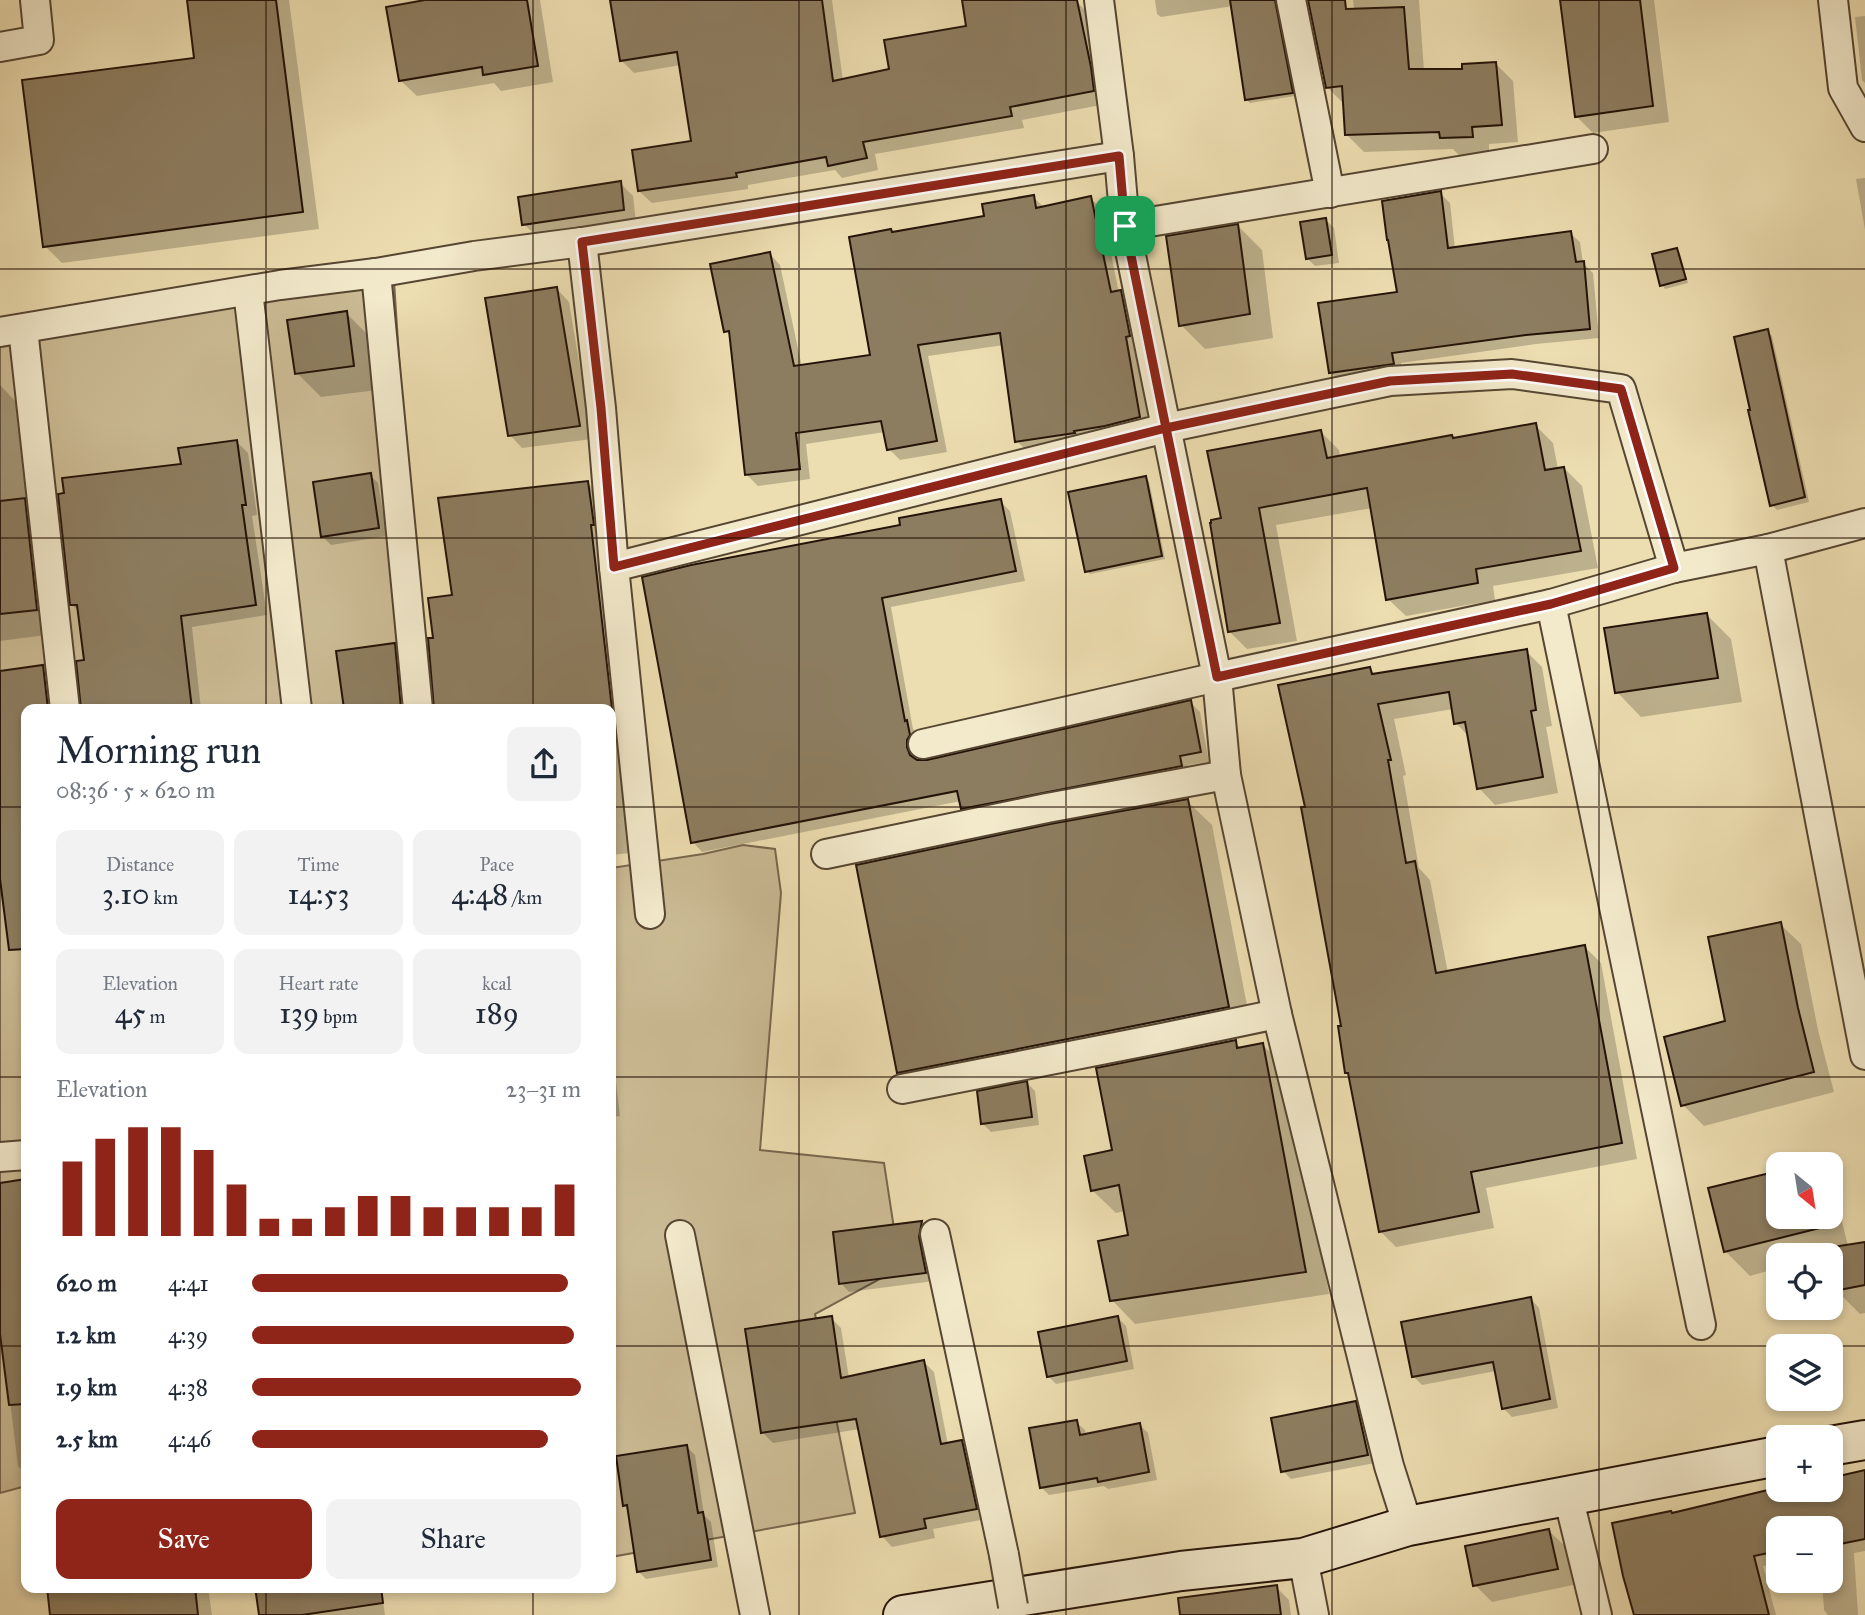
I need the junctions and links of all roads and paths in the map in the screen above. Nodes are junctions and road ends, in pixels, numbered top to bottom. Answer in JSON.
{"nodes":[{"id":1,"x":35,"y":0,"type":"edge"},
{"id":2,"x":1099,"y":0,"type":"edge"},
{"id":3,"x":1291,"y":0,"type":"edge"},
{"id":4,"x":1833,"y":0,"type":"edge"},
{"id":5,"x":0,"y":47,"type":"edge"},
{"id":6,"x":1865,"y":127,"type":"edge"},
{"id":7,"x":1593,"y":149,"type":"dead end"},
{"id":8,"x":1119,"y":156,"type":"junction"},
{"id":9,"x":1330,"y":192,"type":"junction"},
{"id":10,"x":1125,"y":226,"type":"junction"},
{"id":11,"x":582,"y":242,"type":"junction"},
{"id":12,"x":376,"y":273,"type":"junction"},
{"id":13,"x":248,"y":290,"type":"junction"},
{"id":14,"x":11,"y":330,"type":"edge"},
{"id":15,"x":1166,"y":428,"type":"junction"},
{"id":16,"x":1865,"y":523,"type":"edge"},
{"id":17,"x":1768,"y":549,"type":"junction"},
{"id":18,"x":614,"y":567,"type":"junction"},
{"id":19,"x":1674,"y":568,"type":"junction"},
{"id":20,"x":1551,"y":604,"type":"junction"},
{"id":21,"x":1217,"y":677,"type":"junction"},
{"id":22,"x":64,"y":704,"type":"edge"},
{"id":23,"x":297,"y":704,"type":"edge"},
{"id":24,"x":418,"y":704,"type":"edge"},
{"id":25,"x":923,"y":744,"type":"dead end"},
{"id":26,"x":1226,"y":775,"type":"junction"},
{"id":27,"x":826,"y":854,"type":"dead end"},
{"id":28,"x":650,"y":914,"type":"dead end"},
{"id":29,"x":1277,"y":1014,"type":"junction"},
{"id":30,"x":1865,"y":1055,"type":"edge"},
{"id":31,"x":902,"y":1089,"type":"dead end"},
{"id":32,"x":21,"y":1155,"type":"edge"},
{"id":33,"x":0,"y":1157,"type":"edge"},
{"id":34,"x":935,"y":1234,"type":"dead end"},
{"id":35,"x":680,"y":1235,"type":"dead end"},
{"id":36,"x":1701,"y":1325,"type":"dead end"},
{"id":37,"x":1865,"y":1440,"type":"edge"},
{"id":38,"x":1843,"y":1444,"type":"edge"},
{"id":39,"x":1766,"y":1458,"type":"edge"},
{"id":40,"x":1568,"y":1496,"type":"junction"},
{"id":41,"x":1405,"y":1515,"type":"junction"},
{"id":42,"x":1303,"y":1558,"type":"junction"},
{"id":43,"x":1012,"y":1606,"type":"edge"},
{"id":44,"x":755,"y":1615,"type":"edge"},
{"id":45,"x":903,"y":1615,"type":"edge"},
{"id":46,"x":1314,"y":1615,"type":"edge"},
{"id":47,"x":1597,"y":1615,"type":"edge"}],
"edges":[{"from":1,"to":5,"type":"street"},
{"from":2,"to":8,"type":"street"},
{"from":3,"to":9,"type":"street"},
{"from":4,"to":6,"type":"street"},
{"from":7,"to":9,"type":"street"},
{"from":8,"to":10,"type":"street"},
{"from":8,"to":11,"type":"street"},
{"from":9,"to":10,"type":"street"},
{"from":10,"to":15,"type":"street"},
{"from":11,"to":12,"type":"street"},
{"from":11,"to":18,"type":"street"},
{"from":12,"to":13,"type":"street"},
{"from":12,"to":24,"type":"street"},
{"from":13,"to":14,"type":"street"},
{"from":13,"to":23,"type":"street"},
{"from":14,"to":22,"type":"street"},
{"from":15,"to":18,"type":"street"},
{"from":15,"to":19,"type":"street"},
{"from":15,"to":21,"type":"street"},
{"from":16,"to":17,"type":"street"},
{"from":17,"to":19,"type":"street"},
{"from":17,"to":30,"type":"street"},
{"from":18,"to":28,"type":"street"},
{"from":19,"to":20,"type":"street"},
{"from":20,"to":21,"type":"street"},
{"from":20,"to":36,"type":"street"},
{"from":21,"to":25,"type":"street"},
{"from":21,"to":26,"type":"street"},
{"from":26,"to":27,"type":"street"},
{"from":26,"to":29,"type":"street"},
{"from":29,"to":31,"type":"street"},
{"from":29,"to":41,"type":"street"},
{"from":32,"to":33,"type":"street"},
{"from":34,"to":43,"type":"street","bridge":true},
{"from":35,"to":44,"type":"street"},
{"from":37,"to":38,"type":"street"},
{"from":39,"to":40,"type":"street"},
{"from":40,"to":41,"type":"street"},
{"from":40,"to":47,"type":"street"},
{"from":41,"to":42,"type":"street"},
{"from":42,"to":43,"type":"street"},
{"from":42,"to":46,"type":"street"},
{"from":43,"to":45,"type":"street"}]}
